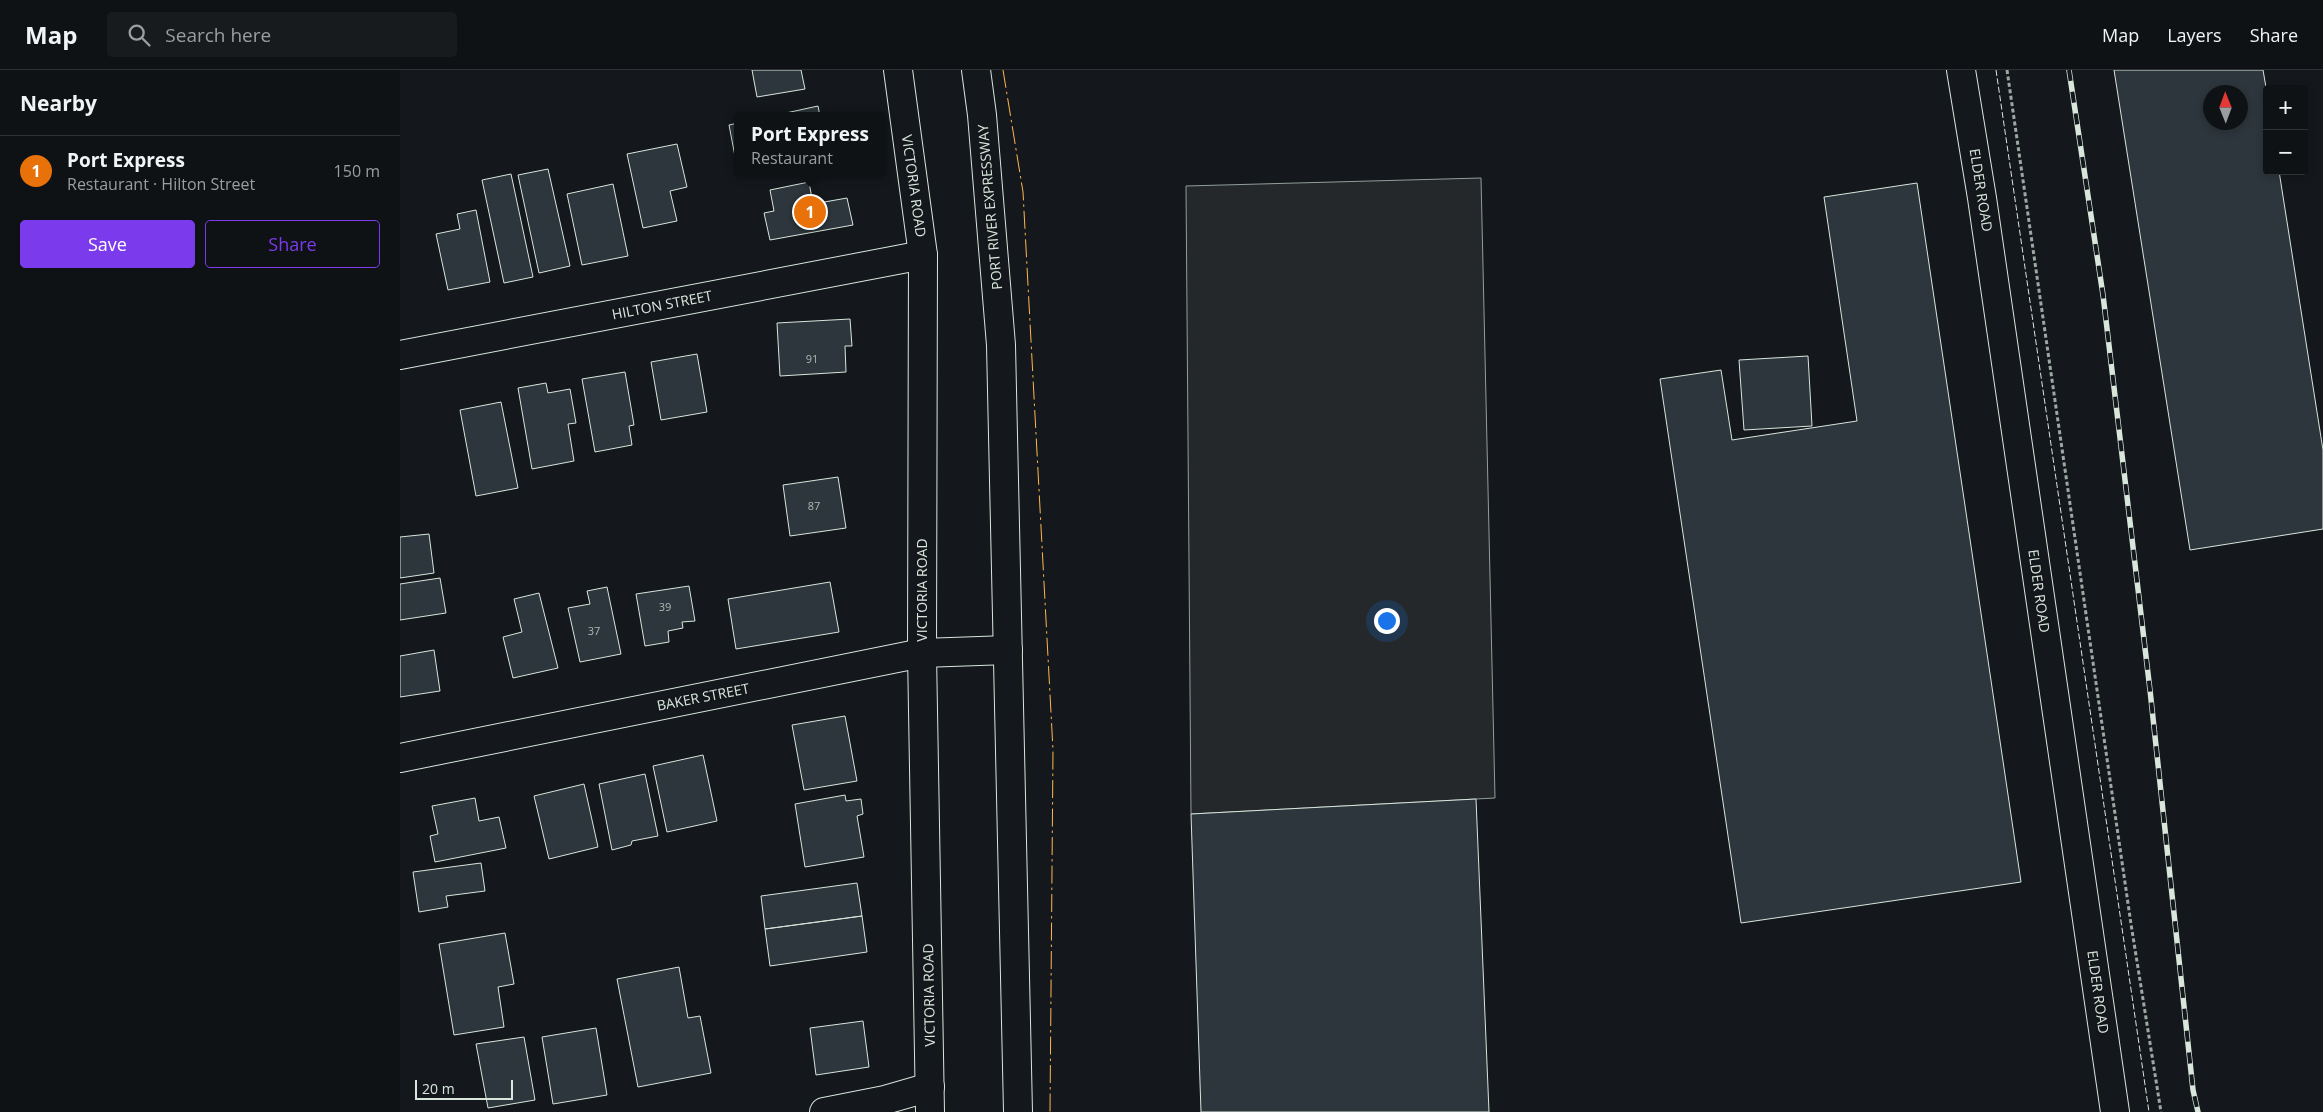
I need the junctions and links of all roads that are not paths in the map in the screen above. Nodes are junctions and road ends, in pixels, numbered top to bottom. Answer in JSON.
{"nodes":[{"id":1,"x":898,"y":70,"type":"edge"},
{"id":2,"x":976,"y":70,"type":"edge"},
{"id":3,"x":1961,"y":70,"type":"edge"},
{"id":4,"x":923,"y":255,"type":"junction"},
{"id":5,"x":400,"y":355,"type":"edge"},
{"id":6,"x":1008,"y":650,"type":"junction"},
{"id":7,"x":922,"y":653,"type":"junction"},
{"id":8,"x":400,"y":758,"type":"edge"},
{"id":9,"x":930,"y":1099,"type":"edge"},
{"id":10,"x":824,"y":1112,"type":"edge"},
{"id":11,"x":1018,"y":1112,"type":"edge"},
{"id":12,"x":2115,"y":1112,"type":"edge"}],
"edges":[{"from":1,"to":4,"type":"main road","name":"VICTORIA ROAD"},
{"from":2,"to":6,"type":"main road","name":"PORT RIVER EXPRESSWAY"},
{"from":3,"to":12,"type":"main road","name":"ELDER ROAD"},
{"from":4,"to":5,"type":"main road","name":"HILTON STREET"},
{"from":4,"to":7,"type":"main road","name":"VICTORIA ROAD"},
{"from":6,"to":7,"type":"main road","name":"BAKER STREET"},
{"from":6,"to":11,"type":"main road"},
{"from":7,"to":8,"type":"main road","name":"BAKER STREET"},
{"from":7,"to":9,"type":"main road","name":"VICTORIA ROAD"},
{"from":9,"to":10,"type":"main road"}]}
